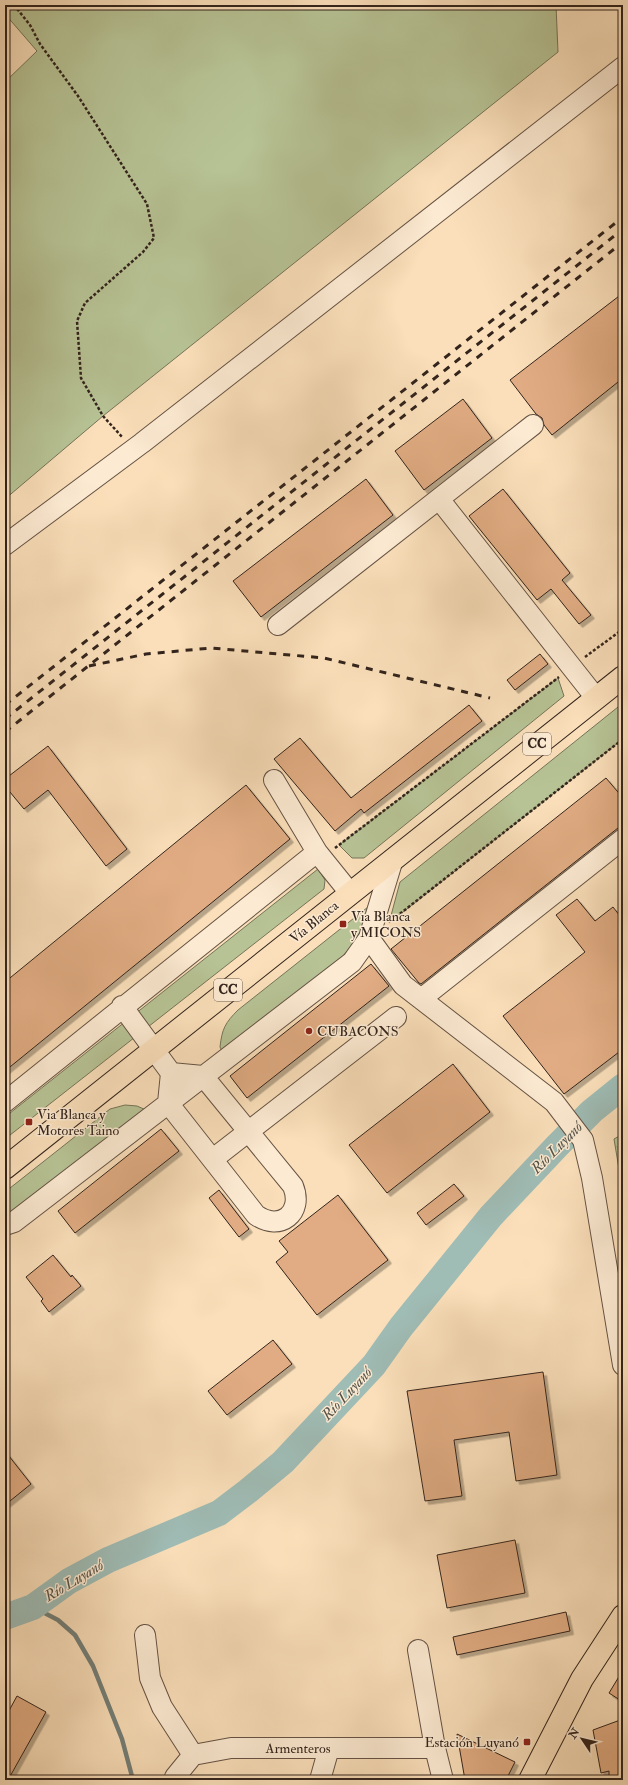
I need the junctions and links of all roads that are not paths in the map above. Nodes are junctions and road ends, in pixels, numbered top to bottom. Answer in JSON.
{"nodes":[{"id":1,"x":623,"y":67,"type":"edge"},
{"id":2,"x":533,"y":425,"type":"dead end"},
{"id":3,"x":439,"y":499,"type":"junction"},
{"id":4,"x":5,"y":544,"type":"edge"},
{"id":5,"x":278,"y":625,"type":"dead end"},
{"id":6,"x":623,"y":677,"type":"edge"},
{"id":7,"x":596,"y":698,"type":"junction"},
{"id":8,"x":274,"y":780,"type":"dead end"},
{"id":9,"x":623,"y":839,"type":"edge"},
{"id":10,"x":320,"y":855,"type":"junction"},
{"id":11,"x":393,"y":859,"type":"junction"},
{"id":12,"x":350,"y":893,"type":"junction"},
{"id":13,"x":369,"y":938,"type":"junction"},
{"id":14,"x":421,"y":999,"type":"junction"},
{"id":15,"x":122,"y":1006,"type":"junction"},
{"id":16,"x":396,"y":1017,"type":"dead end"},
{"id":17,"x":154,"y":1049,"type":"junction"},
{"id":18,"x":171,"y":1073,"type":"junction"},
{"id":19,"x":204,"y":1076,"type":"junction"},
{"id":20,"x":5,"y":1102,"type":"edge"},
{"id":21,"x":168,"y":1103,"type":"junction"},
{"id":22,"x":249,"y":1131,"type":"junction"},
{"id":23,"x":213,"y":1159,"type":"junction"},
{"id":24,"x":5,"y":1168,"type":"edge"},
{"id":25,"x":5,"y":1225,"type":"edge"},
{"id":26,"x":623,"y":1365,"type":"edge"},
{"id":27,"x":623,"y":1616,"type":"edge"},
{"id":28,"x":145,"y":1635,"type":"dead end"},
{"id":29,"x":418,"y":1650,"type":"dead end"},
{"id":30,"x":329,"y":1748,"type":"junction"},
{"id":31,"x":435,"y":1748,"type":"junction"},
{"id":32,"x":193,"y":1755,"type":"junction"},
{"id":33,"x":175,"y":1780,"type":"edge"},
{"id":34,"x":320,"y":1780,"type":"edge"},
{"id":35,"x":443,"y":1780,"type":"edge"},
{"id":36,"x":530,"y":1780,"type":"edge"}],
"edges":[{"from":1,"to":4,"type":"street"},
{"from":2,"to":3,"type":"street"},
{"from":3,"to":5,"type":"street"},
{"from":3,"to":7,"type":"street"},
{"from":6,"to":7,"type":"main road","name":"Vía Blanca","number":"CC"},
{"from":7,"to":11,"type":"main road","name":"Vía Blanca","number":"CC"},
{"from":8,"to":10,"type":"street"},
{"from":9,"to":14,"type":"street"},
{"from":10,"to":12,"type":"street"},
{"from":10,"to":15,"type":"street"},
{"from":11,"to":12,"type":"main road","name":"Vía Blanca","number":"CC"},
{"from":11,"to":13,"type":"street"},
{"from":12,"to":17,"type":"main road","name":"Vía Blanca","number":"CC"},
{"from":13,"to":14,"type":"street"},
{"from":13,"to":19,"type":"street"},
{"from":14,"to":26,"type":"street"},
{"from":15,"to":17,"type":"street"},
{"from":15,"to":20,"type":"street"},
{"from":16,"to":22,"type":"street"},
{"from":17,"to":18,"type":"street"},
{"from":17,"to":24,"type":"main road","name":"Vía Blanca","number":"CC"},
{"from":18,"to":19,"type":"street"},
{"from":18,"to":21,"type":"street"},
{"from":19,"to":21,"type":"street"},
{"from":19,"to":22,"type":"street"},
{"from":21,"to":23,"type":"street"},
{"from":21,"to":25,"type":"street"},
{"from":22,"to":23,"type":"street"},
{"from":22,"to":23,"type":"street"},
{"from":27,"to":36,"type":"main road"},
{"from":28,"to":32,"type":"street"},
{"from":29,"to":31,"type":"street"},
{"from":30,"to":31,"type":"street","name":"Armenteros"},
{"from":30,"to":32,"type":"street","name":"Armenteros"},
{"from":30,"to":34,"type":"street"},
{"from":31,"to":35,"type":"street"},
{"from":32,"to":33,"type":"street"}]}
